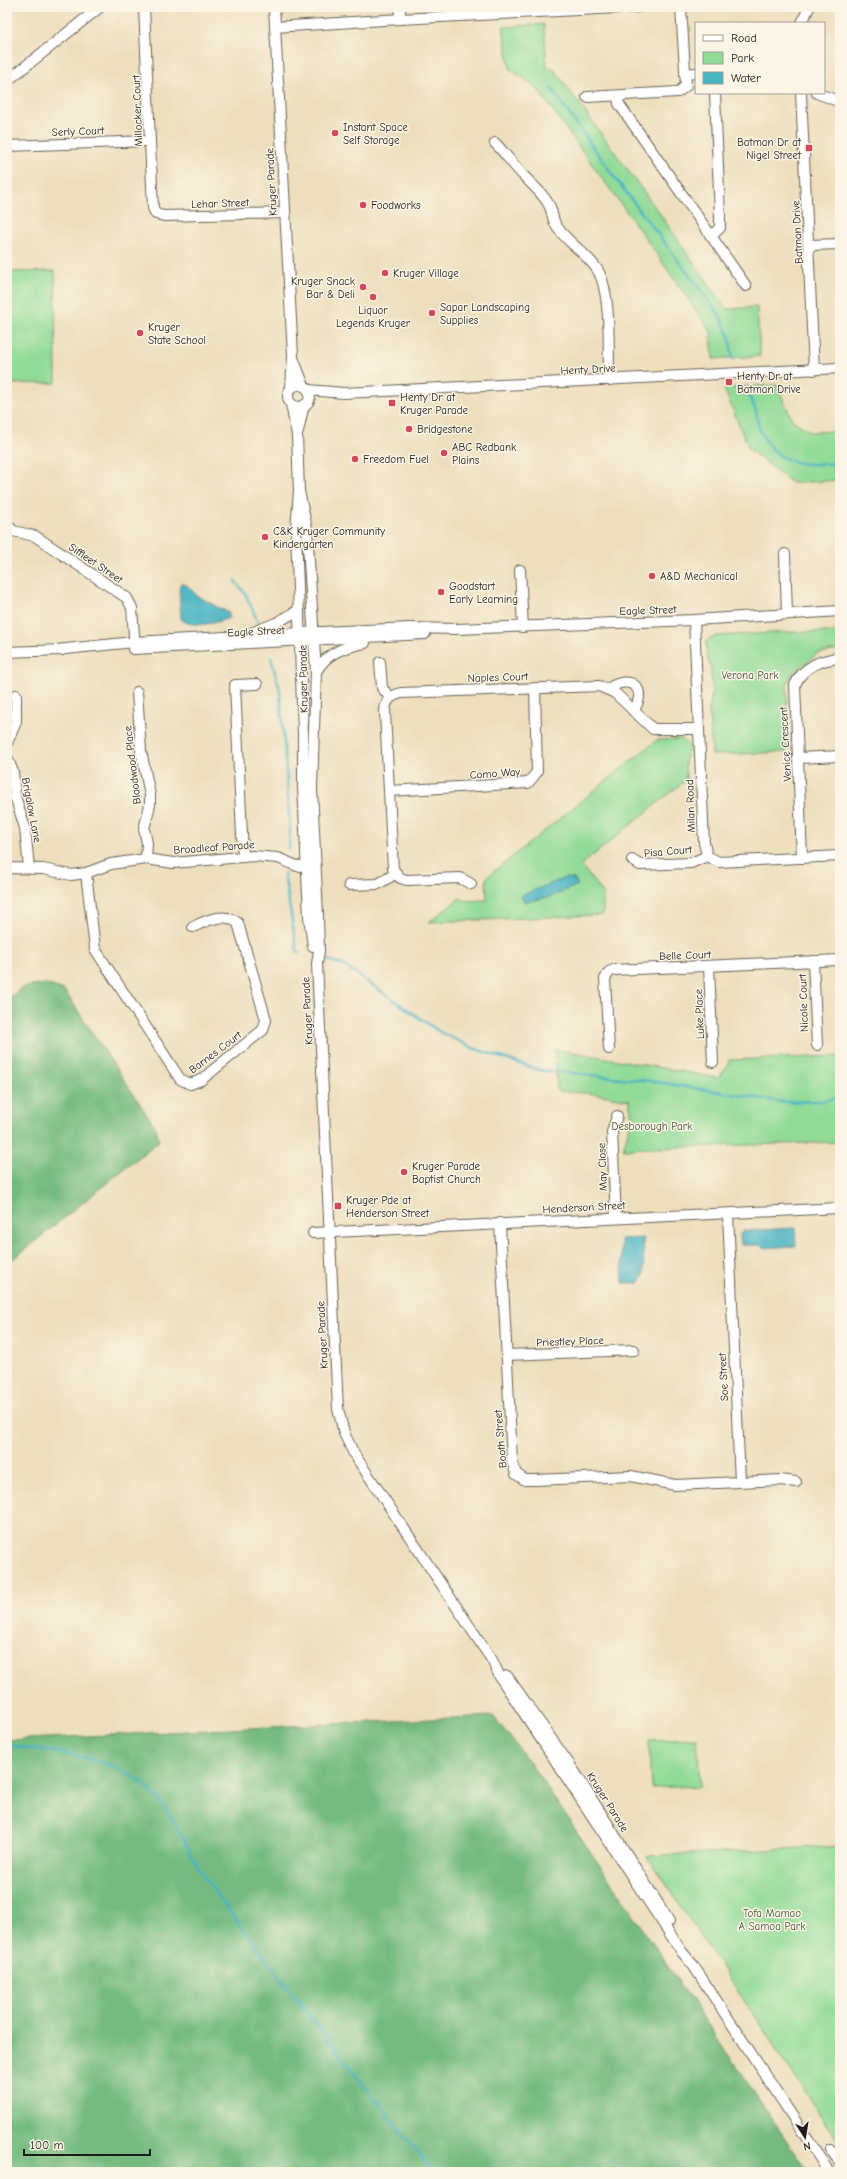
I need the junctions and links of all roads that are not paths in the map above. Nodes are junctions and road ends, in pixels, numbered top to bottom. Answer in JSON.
{"nodes":[{"id":1,"x":100,"y":7,"type":"edge"},
{"id":2,"x":144,"y":7,"type":"edge"},
{"id":3,"x":274,"y":7,"type":"edge"},
{"id":4,"x":400,"y":7,"type":"edge"},
{"id":5,"x":639,"y":7,"type":"edge"},
{"id":6,"x":681,"y":7,"type":"edge"},
{"id":7,"x":809,"y":7,"type":"edge"},
{"id":8,"x":581,"y":9,"type":"edge"},
{"id":9,"x":498,"y":10,"type":"edge"},
{"id":10,"x":400,"y":19,"type":"junction"},
{"id":11,"x":802,"y":22,"type":"edge"},
{"id":12,"x":275,"y":27,"type":"junction"},
{"id":13,"x":685,"y":74,"type":"junction"},
{"id":14,"x":695,"y":74,"type":"edge"},
{"id":15,"x":7,"y":81,"type":"edge"},
{"id":16,"x":715,"y":94,"type":"edge"},
{"id":17,"x":801,"y":94,"type":"edge"},
{"id":18,"x":820,"y":94,"type":"edge"},
{"id":19,"x":618,"y":96,"type":"junction"},
{"id":20,"x":587,"y":97,"type":"dead end"},
{"id":21,"x":840,"y":102,"type":"edge"},
{"id":22,"x":150,"y":141,"type":"junction"},
{"id":23,"x":495,"y":143,"type":"dead end"},
{"id":24,"x":7,"y":146,"type":"edge"},
{"id":25,"x":285,"y":213,"type":"junction"},
{"id":26,"x":156,"y":214,"type":"joint"},
{"id":27,"x":711,"y":236,"type":"junction"},
{"id":28,"x":840,"y":244,"type":"edge"},
{"id":29,"x":810,"y":245,"type":"junction"},
{"id":30,"x":746,"y":286,"type":"dead end"},
{"id":31,"x":293,"y":356,"type":"junction"},
{"id":32,"x":840,"y":368,"type":"edge"},
{"id":33,"x":814,"y":370,"type":"junction"},
{"id":34,"x":610,"y":380,"type":"junction"},
{"id":35,"x":291,"y":388,"type":"junction"},
{"id":36,"x":306,"y":388,"type":"junction"},
{"id":37,"x":338,"y":393,"type":"junction"},
{"id":38,"x":306,"y":403,"type":"junction"},
{"id":39,"x":291,"y":404,"type":"junction"},
{"id":40,"x":297,"y":435,"type":"junction"},
{"id":41,"x":299,"y":491,"type":"junction"},
{"id":42,"x":9,"y":531,"type":"edge"},
{"id":43,"x":785,"y":554,"type":"dead end"},
{"id":44,"x":520,"y":570,"type":"dead end"},
{"id":45,"x":299,"y":610,"type":"junction"},
{"id":46,"x":840,"y":612,"type":"edge"},
{"id":47,"x":787,"y":614,"type":"junction"},
{"id":48,"x":694,"y":620,"type":"junction"},
{"id":49,"x":523,"y":627,"type":"junction"},
{"id":50,"x":457,"y":629,"type":"junction"},
{"id":51,"x":243,"y":636,"type":"junction"},
{"id":52,"x":314,"y":636,"type":"junction"},
{"id":53,"x":300,"y":637,"type":"junction"},
{"id":54,"x":392,"y":637,"type":"junction"},
{"id":55,"x":135,"y":645,"type":"junction"},
{"id":56,"x":7,"y":652,"type":"edge"},
{"id":57,"x":840,"y":658,"type":"edge"},
{"id":58,"x":380,"y":662,"type":"dead end"},
{"id":59,"x":316,"y":672,"type":"junction"},
{"id":60,"x":257,"y":684,"type":"dead end"},
{"id":61,"x":535,"y":688,"type":"junction"},
{"id":62,"x":608,"y":689,"type":"junction"},
{"id":63,"x":137,"y":692,"type":"dead end"},
{"id":64,"x":16,"y":695,"type":"dead end"},
{"id":65,"x":390,"y":697,"type":"junction"},
{"id":66,"x":632,"y":712,"type":"junction"},
{"id":67,"x":699,"y":729,"type":"junction"},
{"id":68,"x":7,"y":743,"type":"edge"},
{"id":69,"x":840,"y":756,"type":"edge"},
{"id":70,"x":7,"y":757,"type":"edge"},
{"id":71,"x":798,"y":758,"type":"junction"},
{"id":72,"x":389,"y":791,"type":"junction"},
{"id":73,"x":243,"y":856,"type":"junction"},
{"id":74,"x":707,"y":856,"type":"junction"},
{"id":75,"x":840,"y":856,"type":"edge"},
{"id":76,"x":802,"y":858,"type":"junction"},
{"id":77,"x":146,"y":859,"type":"junction"},
{"id":78,"x":311,"y":860,"type":"junction"},
{"id":79,"x":632,"y":860,"type":"dead end"},
{"id":80,"x":7,"y":868,"type":"edge"},
{"id":81,"x":29,"y":868,"type":"junction"},
{"id":82,"x":86,"y":873,"type":"junction"},
{"id":83,"x":395,"y":874,"type":"junction"},
{"id":84,"x":471,"y":884,"type":"dead end"},
{"id":85,"x":348,"y":885,"type":"dead end"},
{"id":86,"x":193,"y":927,"type":"dead end"},
{"id":87,"x":840,"y":960,"type":"edge"},
{"id":88,"x":813,"y":961,"type":"junction"},
{"id":89,"x":709,"y":966,"type":"junction"},
{"id":90,"x":817,"y":1045,"type":"dead end"},
{"id":91,"x":608,"y":1049,"type":"dead end"},
{"id":92,"x":713,"y":1062,"type":"dead end"},
{"id":93,"x":617,"y":1116,"type":"dead end"},
{"id":94,"x":840,"y":1208,"type":"edge"},
{"id":95,"x":728,"y":1214,"type":"junction"},
{"id":96,"x":616,"y":1218,"type":"junction"},
{"id":97,"x":500,"y":1223,"type":"junction"},
{"id":98,"x":330,"y":1232,"type":"junction"},
{"id":99,"x":313,"y":1233,"type":"dead end"},
{"id":100,"x":634,"y":1350,"type":"dead end"},
{"id":101,"x":507,"y":1355,"type":"junction"},
{"id":102,"x":740,"y":1482,"type":"junction"},
{"id":103,"x":796,"y":1482,"type":"dead end"},
{"id":104,"x":830,"y":2149,"type":"dead end"},
{"id":105,"x":840,"y":2162,"type":"edge"},
{"id":106,"x":829,"y":2172,"type":"edge"}],
"edges":[{"from":1,"to":15,"type":"street"},
{"from":2,"to":22,"type":"street","name":"Millocker Court"},
{"from":3,"to":12,"type":"street","name":"Kruger Parade"},
{"from":4,"to":10,"type":"street"},
{"from":5,"to":8,"type":"street"},
{"from":6,"to":13,"type":"street"},
{"from":7,"to":11,"type":"street"},
{"from":8,"to":9,"type":"street"},
{"from":9,"to":10,"type":"street"},
{"from":10,"to":12,"type":"street"},
{"from":12,"to":25,"type":"street","name":"Kruger Parade"},
{"from":13,"to":14,"type":"street"},
{"from":13,"to":19,"type":"street"},
{"from":16,"to":27,"type":"street"},
{"from":17,"to":29,"type":"street","name":"Batman Drive"},
{"from":18,"to":21,"type":"street"},
{"from":19,"to":20,"type":"street"},
{"from":19,"to":27,"type":"street"},
{"from":22,"to":24,"type":"street","name":"Serly Court"},
{"from":22,"to":26,"type":"street","name":"Millocker Court"},
{"from":23,"to":34,"type":"street"},
{"from":25,"to":26,"type":"street","name":"Lehar Street"},
{"from":25,"to":31,"type":"street","name":"Kruger Parade"},
{"from":27,"to":30,"type":"street"},
{"from":28,"to":29,"type":"street"},
{"from":29,"to":33,"type":"street","name":"Batman Drive"},
{"from":31,"to":35,"type":"street","name":"Kruger Parade"},
{"from":31,"to":36,"type":"street","name":"Kruger Parade"},
{"from":32,"to":33,"type":"street","name":"Henty Drive"},
{"from":33,"to":34,"type":"street","name":"Henty Drive"},
{"from":34,"to":37,"type":"street","name":"Henty Drive"},
{"from":35,"to":36,"type":"street"},
{"from":35,"to":39,"type":"street"},
{"from":36,"to":37,"type":"street","name":"Henty Drive"},
{"from":36,"to":38,"type":"street"},
{"from":37,"to":38,"type":"street","name":"Henty Drive"},
{"from":38,"to":39,"type":"street"},
{"from":38,"to":40,"type":"street","name":"Kruger Parade"},
{"from":39,"to":40,"type":"street","name":"Kruger Parade"},
{"from":40,"to":41,"type":"street","name":"Kruger Parade"},
{"from":41,"to":45,"type":"street","name":"Kruger Parade"},
{"from":41,"to":52,"type":"street","name":"Kruger Parade"},
{"from":42,"to":55,"type":"street","name":"Siffleet Street"},
{"from":43,"to":47,"type":"street"},
{"from":44,"to":49,"type":"street"},
{"from":45,"to":51,"type":"street"},
{"from":45,"to":53,"type":"street","name":"Kruger Parade"},
{"from":46,"to":47,"type":"street","name":"Eagle Street"},
{"from":47,"to":48,"type":"street","name":"Eagle Street"},
{"from":48,"to":49,"type":"street","name":"Eagle Street"},
{"from":48,"to":67,"type":"street","name":"Milan Road"},
{"from":49,"to":50,"type":"street","name":"Eagle Street"},
{"from":50,"to":52,"type":"street","name":"Eagle Street"},
{"from":50,"to":54,"type":"street","name":"Eagle Street"},
{"from":51,"to":53,"type":"street","name":"Eagle Street"},
{"from":51,"to":55,"type":"street","name":"Eagle Street"},
{"from":52,"to":53,"type":"street","name":"Eagle Street"},
{"from":52,"to":54,"type":"street","name":"Eagle Street"},
{"from":52,"to":59,"type":"street","name":"Kruger Parade"},
{"from":53,"to":55,"type":"street","name":"Eagle Street"},
{"from":53,"to":78,"type":"street","name":"Kruger Parade"},
{"from":54,"to":59,"type":"street"},
{"from":55,"to":56,"type":"street","name":"Eagle Street"},
{"from":57,"to":71,"type":"street","name":"Venice Crescent"},
{"from":58,"to":65,"type":"street"},
{"from":59,"to":78,"type":"street","name":"Kruger Parade"},
{"from":60,"to":73,"type":"street"},
{"from":61,"to":62,"type":"street","name":"Naples Court"},
{"from":61,"to":65,"type":"street","name":"Naples Court"},
{"from":61,"to":72,"type":"street","name":"Como Way"},
{"from":62,"to":66,"type":"street"},
{"from":62,"to":66,"type":"street"},
{"from":63,"to":77,"type":"street","name":"Bloodwood Place"},
{"from":64,"to":68,"type":"street"},
{"from":65,"to":72,"type":"street"},
{"from":66,"to":67,"type":"street"},
{"from":67,"to":74,"type":"street","name":"Milan Road"},
{"from":69,"to":71,"type":"street"},
{"from":70,"to":81,"type":"street","name":"Brigalow Lane"},
{"from":71,"to":76,"type":"street","name":"Venice Crescent"},
{"from":72,"to":83,"type":"street"},
{"from":73,"to":77,"type":"street","name":"Broadleaf Parade"},
{"from":73,"to":78,"type":"street","name":"Broadleaf Parade"},
{"from":74,"to":76,"type":"street"},
{"from":74,"to":79,"type":"street","name":"Pisa Court"},
{"from":75,"to":76,"type":"street"},
{"from":77,"to":82,"type":"street","name":"Broadleaf Parade"},
{"from":78,"to":98,"type":"street","name":"Kruger Parade"},
{"from":80,"to":81,"type":"street","name":"Broadleaf Parade"},
{"from":81,"to":82,"type":"street","name":"Broadleaf Parade"},
{"from":82,"to":86,"type":"street","name":"Barnes Court"},
{"from":83,"to":84,"type":"street"},
{"from":83,"to":85,"type":"street"},
{"from":87,"to":88,"type":"street","name":"Belle Court"},
{"from":88,"to":89,"type":"street","name":"Belle Court"},
{"from":88,"to":90,"type":"street","name":"Nicole Court"},
{"from":89,"to":91,"type":"street","name":"Belle Court"},
{"from":89,"to":92,"type":"street","name":"Luke Place"},
{"from":93,"to":96,"type":"street","name":"May Close"},
{"from":94,"to":95,"type":"street","name":"Henderson Street"},
{"from":95,"to":96,"type":"street","name":"Henderson Street"},
{"from":95,"to":102,"type":"street","name":"Soe Street"},
{"from":96,"to":97,"type":"street","name":"Henderson Street"},
{"from":97,"to":98,"type":"street","name":"Henderson Street"},
{"from":97,"to":101,"type":"street","name":"Booth Street"},
{"from":98,"to":99,"type":"street","name":"Henderson Street"},
{"from":98,"to":106,"type":"street","name":"Kruger Parade"},
{"from":100,"to":101,"type":"street","name":"Priestley Place"},
{"from":101,"to":102,"type":"street","name":"Booth Street"},
{"from":102,"to":103,"type":"street"},
{"from":104,"to":105,"type":"street"}]}
